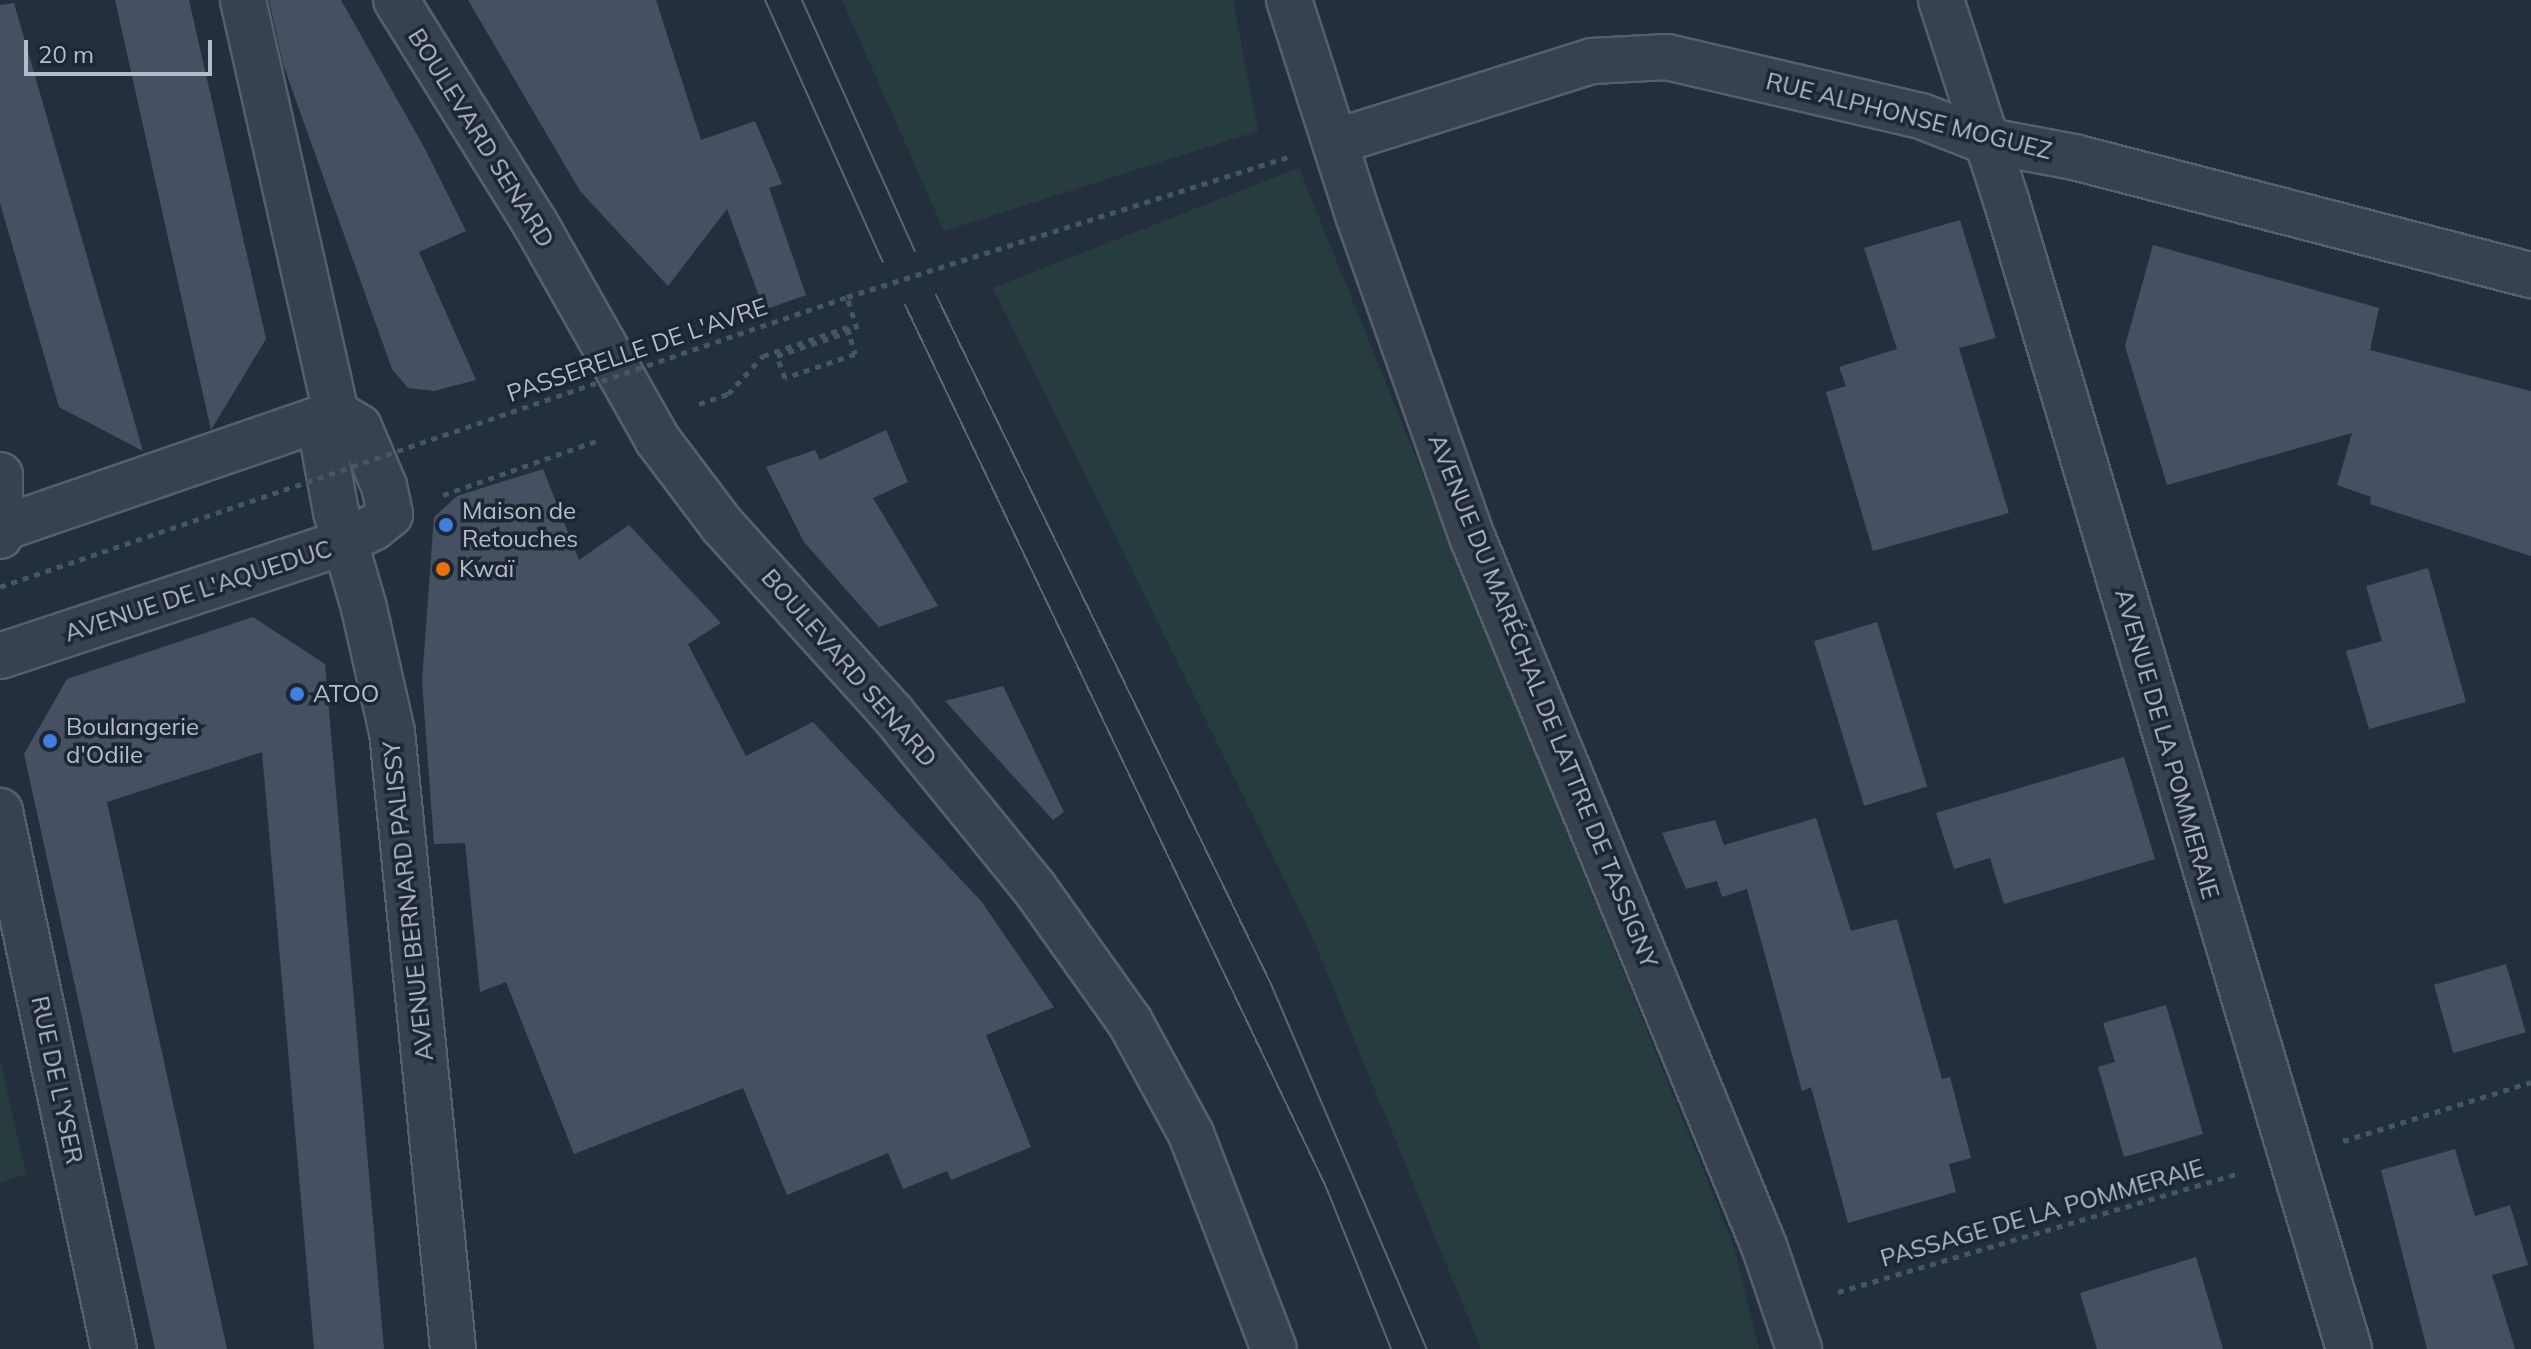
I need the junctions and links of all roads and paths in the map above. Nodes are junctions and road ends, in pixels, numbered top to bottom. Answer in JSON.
{"nodes":[{"id":1,"x":243,"y":0,"type":"edge"},
{"id":2,"x":396,"y":0,"type":"edge"},
{"id":3,"x":1289,"y":0,"type":"edge"},
{"id":4,"x":1941,"y":0,"type":"edge"},
{"id":5,"x":1983,"y":140,"type":"junction"},
{"id":6,"x":1335,"y":142,"type":"junction"},
{"id":7,"x":1289,"y":157,"type":"dead end"},
{"id":8,"x":2531,"y":275,"type":"edge"},
{"id":9,"x":847,"y":297,"type":"junction"},
{"id":10,"x":336,"y":413,"type":"junction"},
{"id":11,"x":646,"y":421,"type":"junction"},
{"id":12,"x":560,"y":454,"type":"dead end"},
{"id":13,"x":0,"y":475,"type":"edge"},
{"id":14,"x":409,"y":507,"type":"junction"},
{"id":15,"x":1,"y":531,"type":"edge"},
{"id":16,"x":345,"y":542,"type":"junction"},
{"id":17,"x":0,"y":587,"type":"edge"},
{"id":18,"x":0,"y":656,"type":"edge"},
{"id":19,"x":0,"y":811,"type":"edge"},
{"id":20,"x":2531,"y":1082,"type":"edge"},
{"id":21,"x":2333,"y":1145,"type":"dead end"},
{"id":22,"x":2236,"y":1174,"type":"dead end"},
{"id":23,"x":1858,"y":1286,"type":"dead end"},
{"id":24,"x":114,"y":1349,"type":"edge"},
{"id":25,"x":453,"y":1349,"type":"edge"},
{"id":26,"x":1274,"y":1349,"type":"edge"},
{"id":27,"x":1799,"y":1349,"type":"edge"},
{"id":28,"x":2349,"y":1349,"type":"edge"}],
"edges":[{"from":1,"to":10,"type":"street","name":"AVENUE BERNARD PALISSY"},
{"from":2,"to":11,"type":"street","name":"BOULEVARD SENARD"},
{"from":3,"to":6,"type":"street","name":"AVENUE DU MARÉCHAL DE LATTRE DE TASSIGNY"},
{"from":4,"to":5,"type":"street","name":"AVENUE DE LA POMMERAIE"},
{"from":5,"to":6,"type":"street","name":"RUE ALPHONSE MOGUEZ"},
{"from":5,"to":8,"type":"street","name":"RUE ALPHONSE MOGUEZ"},
{"from":5,"to":28,"type":"street","name":"AVENUE DE LA POMMERAIE"},
{"from":6,"to":27,"type":"street","name":"AVENUE DU MARÉCHAL DE LATTRE DE TASSIGNY"},
{"from":7,"to":9,"type":"path","name":"PASSERELLE DE L'AVRE","bridge":true},
{"from":9,"to":11,"type":"path"},
{"from":9,"to":17,"type":"path","name":"PASSERELLE DE L'AVRE","bridge":true},
{"from":10,"to":14,"type":"street"},
{"from":10,"to":15,"type":"street"},
{"from":10,"to":16,"type":"street","name":"AVENUE BERNARD PALISSY"},
{"from":11,"to":26,"type":"street","name":"BOULEVARD SENARD"},
{"from":12,"to":14,"type":"path"},
{"from":13,"to":15,"type":"street"},
{"from":14,"to":16,"type":"street","name":"AVENUE DE L'AQUEDUC"},
{"from":16,"to":18,"type":"street","name":"AVENUE DE L'AQUEDUC"},
{"from":16,"to":25,"type":"street","name":"AVENUE BERNARD PALISSY"},
{"from":19,"to":24,"type":"street","name":"RUE DE L'YSER"},
{"from":20,"to":21,"type":"path"},
{"from":22,"to":23,"type":"path","name":"PASSAGE DE LA POMMERAIE"}]}
